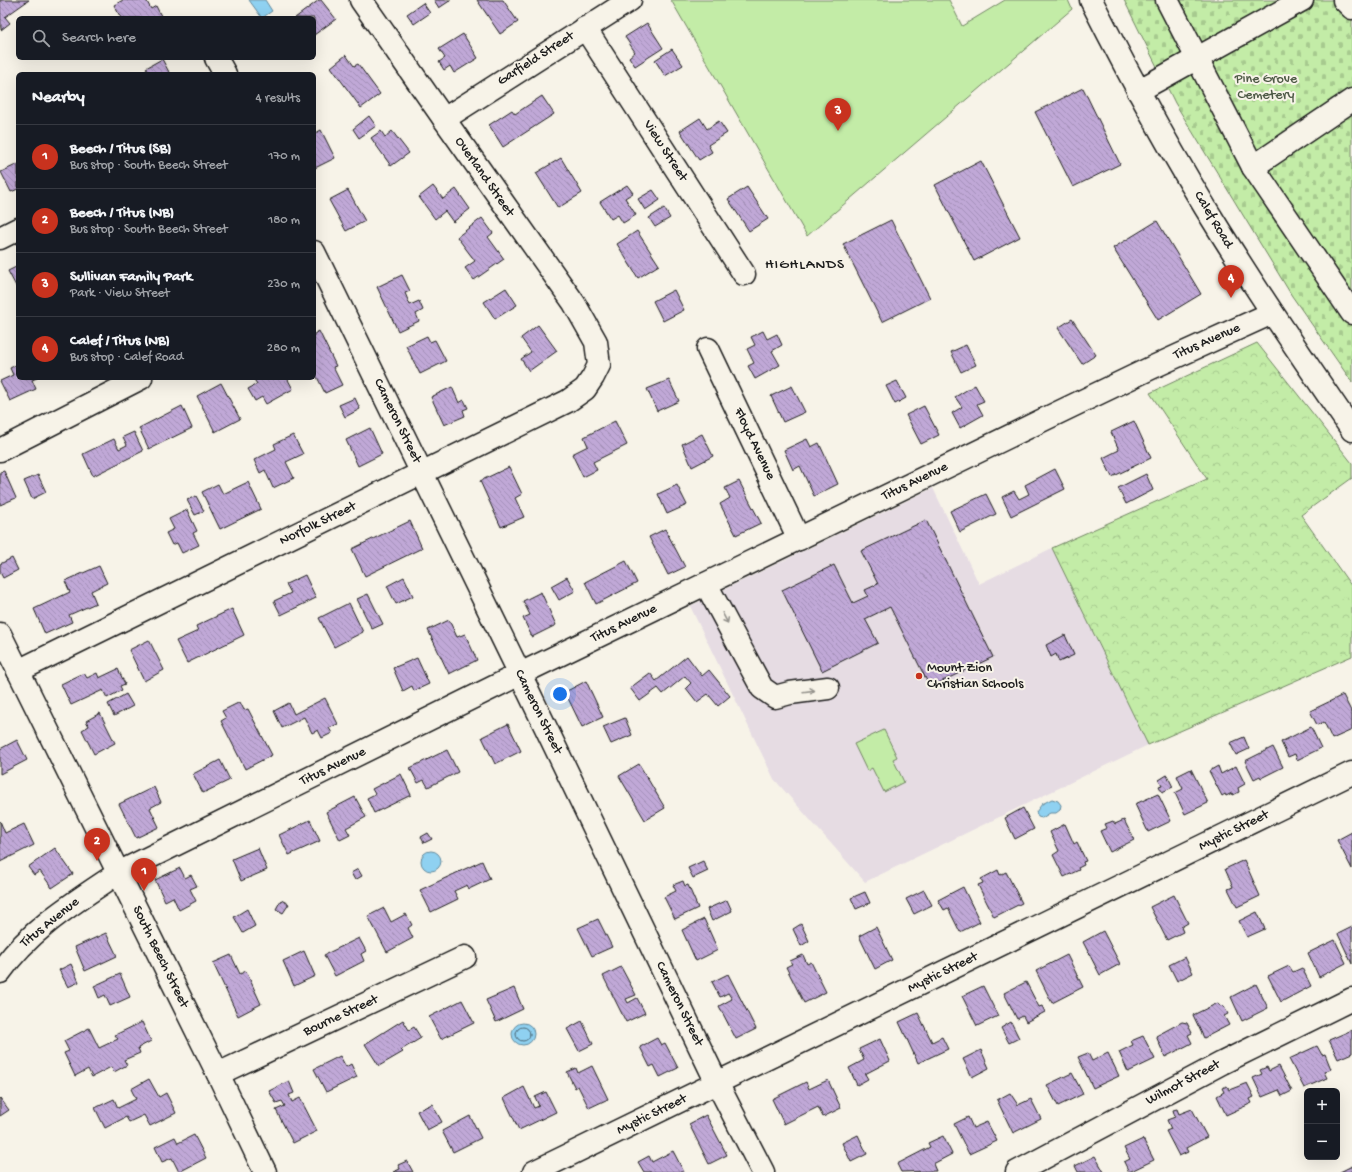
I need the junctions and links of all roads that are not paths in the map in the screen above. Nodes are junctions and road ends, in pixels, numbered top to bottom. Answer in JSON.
{"nodes":[{"id":1,"x":361,"y":0,"type":"edge"},
{"id":2,"x":630,"y":0,"type":"edge"},
{"id":3,"x":1091,"y":0,"type":"edge"},
{"id":4,"x":1167,"y":0,"type":"edge"},
{"id":5,"x":1302,"y":0,"type":"edge"},
{"id":6,"x":1344,"y":0,"type":"edge"},
{"id":7,"x":1352,"y":8,"type":"edge"},
{"id":8,"x":585,"y":28,"type":"junction"},
{"id":9,"x":1197,"y":58,"type":"junction"},
{"id":10,"x":217,"y":60,"type":"edge"},
{"id":11,"x":224,"y":72,"type":"edge"},
{"id":12,"x":1138,"y":92,"type":"junction"},
{"id":13,"x":1352,"y":100,"type":"edge"},
{"id":14,"x":444,"y":119,"type":"junction"},
{"id":15,"x":1253,"y":167,"type":"junction"},
{"id":16,"x":16,"y":230,"type":"edge"},
{"id":17,"x":0,"y":238,"type":"edge"},
{"id":18,"x":316,"y":261,"type":"edge"},
{"id":19,"x":744,"y":274,"type":"dead end"},
{"id":20,"x":322,"y":287,"type":"edge"},
{"id":21,"x":1272,"y":313,"type":"junction"},
{"id":22,"x":1352,"y":313,"type":"edge"},
{"id":23,"x":708,"y":349,"type":"dead end"},
{"id":24,"x":599,"y":358,"type":"joint"},
{"id":25,"x":137,"y":380,"type":"edge"},
{"id":26,"x":1352,"y":430,"type":"edge"},
{"id":27,"x":0,"y":450,"type":"edge"},
{"id":28,"x":422,"y":473,"type":"junction"},
{"id":29,"x":799,"y":539,"type":"junction"},
{"id":30,"x":706,"y":584,"type":"junction"},
{"id":31,"x":0,"y":634,"type":"edge"},
{"id":32,"x":18,"y":671,"type":"junction"},
{"id":33,"x":520,"y":674,"type":"junction"},
{"id":34,"x":828,"y":688,"type":"dead end"},
{"id":35,"x":1352,"y":773,"type":"edge"},
{"id":36,"x":118,"y":874,"type":"junction"},
{"id":37,"x":465,"y":957,"type":"dead end"},
{"id":38,"x":0,"y":972,"type":"edge"},
{"id":39,"x":1352,"y":999,"type":"edge"},
{"id":40,"x":218,"y":1074,"type":"junction"},
{"id":41,"x":717,"y":1083,"type":"junction"},
{"id":42,"x":265,"y":1172,"type":"edge"},
{"id":43,"x":534,"y":1172,"type":"edge"},
{"id":44,"x":763,"y":1172,"type":"edge"},
{"id":45,"x":1017,"y":1172,"type":"edge"}],
"edges":[{"from":1,"to":14,"type":"street","name":"Overland Street"},
{"from":2,"to":8,"type":"street","name":"Garfield Street"},
{"from":3,"to":12,"type":"street","name":"Calef Road"},
{"from":4,"to":9,"type":"street"},
{"from":5,"to":9,"type":"street"},
{"from":6,"to":7,"type":"street"},
{"from":8,"to":14,"type":"street","name":"Garfield Street"},
{"from":8,"to":19,"type":"street","name":"View Street"},
{"from":9,"to":12,"type":"street"},
{"from":9,"to":15,"type":"street"},
{"from":10,"to":11,"type":"street"},
{"from":12,"to":21,"type":"street","name":"Calef Road"},
{"from":13,"to":15,"type":"street"},
{"from":14,"to":24,"type":"street","name":"Overland Street"},
{"from":15,"to":22,"type":"street"},
{"from":16,"to":17,"type":"street"},
{"from":18,"to":20,"type":"street","name":"Cameron Street"},
{"from":20,"to":28,"type":"street","name":"Cameron Street"},
{"from":21,"to":26,"type":"street","name":"Calef Road"},
{"from":21,"to":29,"type":"street","name":"Titus Avenue"},
{"from":23,"to":29,"type":"street","name":"Floyd Avenue"},
{"from":24,"to":28,"type":"street","name":"Norfolk Street"},
{"from":25,"to":27,"type":"street"},
{"from":28,"to":32,"type":"street","name":"Norfolk Street"},
{"from":28,"to":33,"type":"street","name":"Cameron Street"},
{"from":29,"to":30,"type":"street","name":"Titus Avenue"},
{"from":30,"to":33,"type":"street","name":"Titus Avenue"},
{"from":30,"to":34,"type":"street","one_way":true},
{"from":31,"to":32,"type":"street","name":"South Beech Street"},
{"from":32,"to":36,"type":"street","name":"South Beech Street"},
{"from":33,"to":36,"type":"street","name":"Titus Avenue"},
{"from":33,"to":41,"type":"street","name":"Cameron Street"},
{"from":35,"to":41,"type":"street","name":"Mystic Street"},
{"from":36,"to":38,"type":"street","name":"Titus Avenue"},
{"from":36,"to":40,"type":"street","name":"South Beech Street"},
{"from":37,"to":40,"type":"street","name":"Bourne Street"},
{"from":39,"to":45,"type":"street","name":"Wilmot Street"},
{"from":40,"to":42,"type":"street","name":"South Beech Street"},
{"from":41,"to":43,"type":"street","name":"Mystic Street"},
{"from":41,"to":44,"type":"street","name":"Cameron Street"}]}
